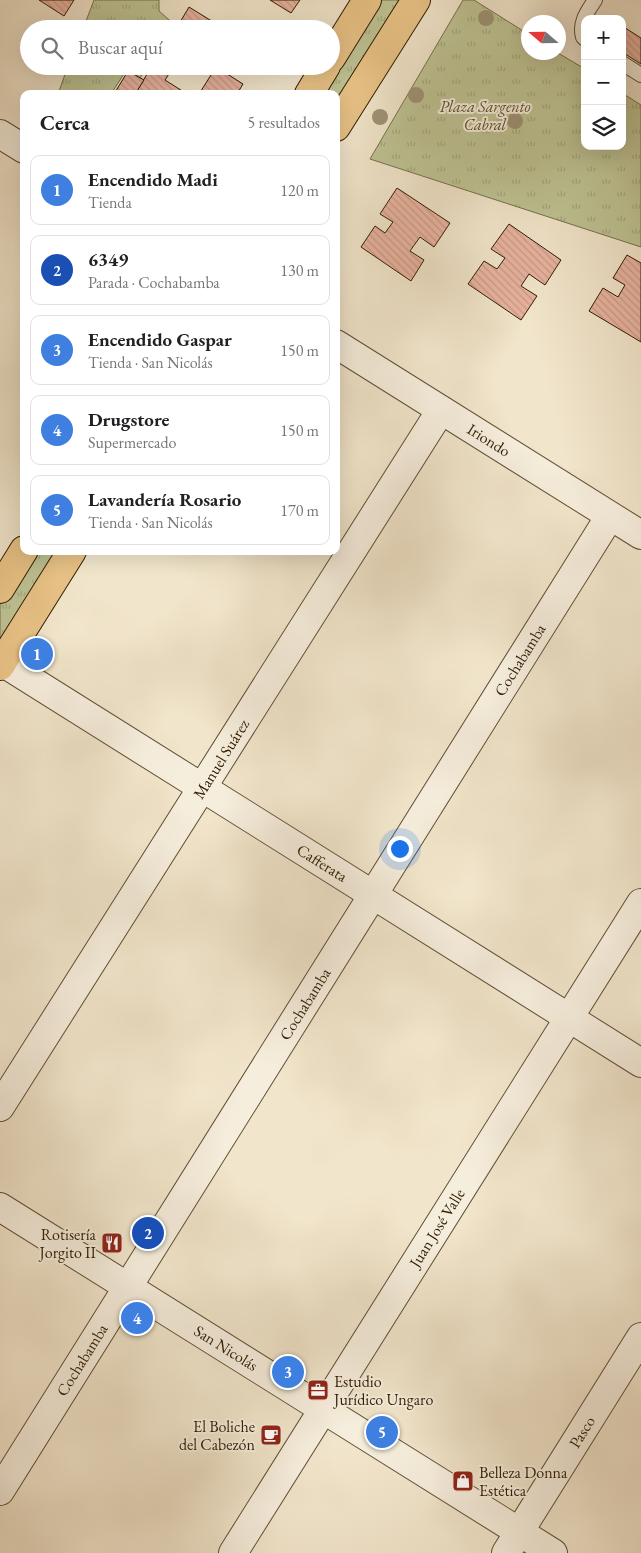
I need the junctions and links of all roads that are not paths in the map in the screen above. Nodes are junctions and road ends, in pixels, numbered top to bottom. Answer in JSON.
{"nodes":[{"id":1,"x":368,"y":0,"type":"edge"},
{"id":2,"x":416,"y":0,"type":"edge"},
{"id":3,"x":595,"y":0,"type":"edge"},
{"id":4,"x":586,"y":15,"type":"edge"},
{"id":5,"x":340,"y":44,"type":"edge"},
{"id":6,"x":626,"y":65,"type":"edge"},
{"id":7,"x":321,"y":75,"type":"edge"},
{"id":8,"x":641,"y":75,"type":"edge"},
{"id":9,"x":311,"y":90,"type":"edge"},
{"id":10,"x":340,"y":122,"type":"edge"},
{"id":11,"x":0,"y":134,"type":"edge"},
{"id":12,"x":20,"y":146,"type":"edge"},
{"id":13,"x":340,"y":347,"type":"edge"},
{"id":14,"x":441,"y":410,"type":"junction"},
{"id":15,"x":610,"y":516,"type":"junction"},
{"id":16,"x":641,"y":535,"type":"edge"},
{"id":17,"x":21,"y":555,"type":"edge"},
{"id":18,"x":69,"y":555,"type":"edge"},
{"id":19,"x":0,"y":588,"type":"edge"},
{"id":20,"x":1,"y":664,"type":"edge"},
{"id":21,"x":202,"y":788,"type":"junction"},
{"id":22,"x":373,"y":895,"type":"junction"},
{"id":23,"x":641,"y":903,"type":"edge"},
{"id":24,"x":569,"y":1018,"type":"junction"},
{"id":25,"x":641,"y":1063,"type":"edge"},
{"id":26,"x":0,"y":1107,"type":"edge"},
{"id":27,"x":0,"y":1208,"type":"edge"},
{"id":28,"x":128,"y":1287,"type":"junction"},
{"id":29,"x":641,"y":1337,"type":"edge"},
{"id":30,"x":324,"y":1410,"type":"junction"},
{"id":31,"x":0,"y":1491,"type":"edge"},
{"id":32,"x":513,"y":1543,"type":"edge"},
{"id":33,"x":233,"y":1553,"type":"edge"},
{"id":34,"x":553,"y":1553,"type":"edge"}],
"edges":[{"from":1,"to":5,"type":"main road"},
{"from":2,"to":10,"type":"main road"},
{"from":3,"to":4,"type":"lane"},
{"from":6,"to":8,"type":"lane"},
{"from":7,"to":9,"type":"main road"},
{"from":11,"to":12,"type":"street"},
{"from":13,"to":14,"type":"street","name":"Iriondo"},
{"from":14,"to":15,"type":"street","name":"Iriondo"},
{"from":14,"to":21,"type":"street","name":"Manuel Suárez"},
{"from":15,"to":16,"type":"street","name":"Iriondo"},
{"from":15,"to":22,"type":"street","name":"Cochabamba"},
{"from":17,"to":19,"type":"main road"},
{"from":18,"to":20,"type":"main road"},
{"from":20,"to":21,"type":"street","name":"Cafferata"},
{"from":21,"to":22,"type":"street","name":"Cafferata"},
{"from":21,"to":26,"type":"street","name":"Manuel Suárez"},
{"from":22,"to":24,"type":"street","name":"Cafferata"},
{"from":22,"to":28,"type":"street","name":"Cochabamba"},
{"from":23,"to":24,"type":"street","name":"Juan José Valle"},
{"from":24,"to":25,"type":"street","name":"Cafferata"},
{"from":24,"to":30,"type":"street","name":"Juan José Valle"},
{"from":27,"to":28,"type":"street","name":"San Nicolás"},
{"from":28,"to":30,"type":"street","name":"San Nicolás"},
{"from":28,"to":31,"type":"street","name":"Cochabamba"},
{"from":29,"to":32,"type":"street","name":"Pasco"},
{"from":30,"to":32,"type":"street","name":"San Nicolás"},
{"from":30,"to":33,"type":"street","name":"Juan José Valle"},
{"from":32,"to":34,"type":"street","name":"San Nicolás"}]}
